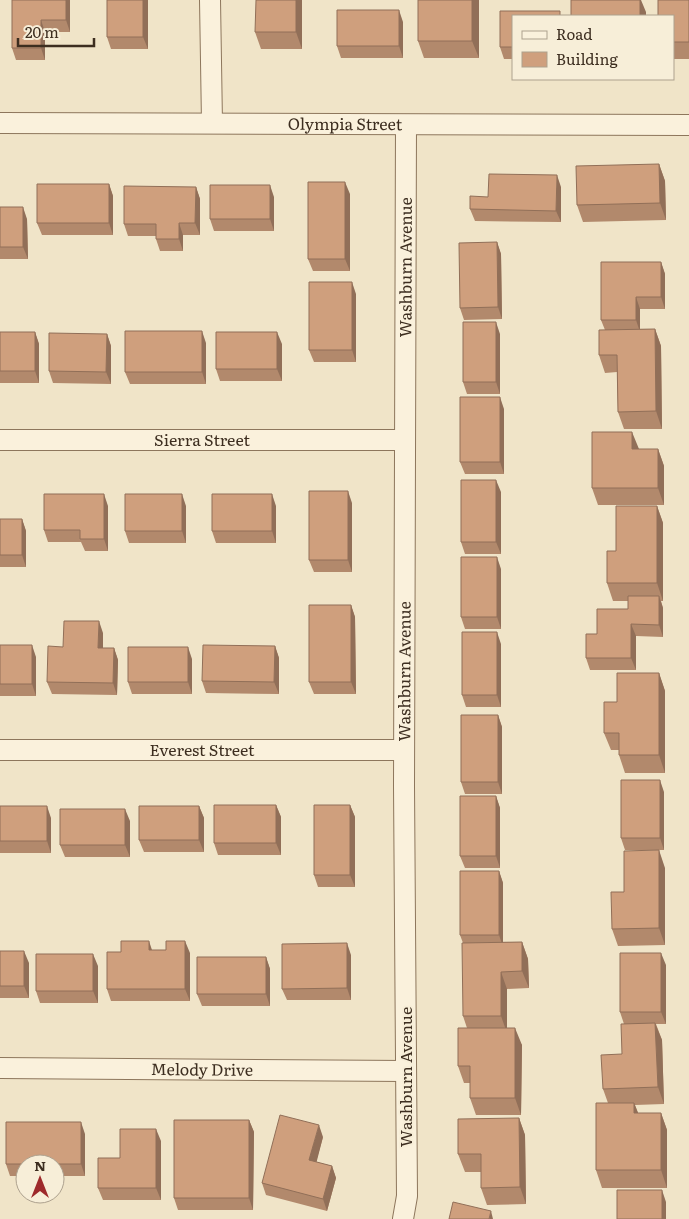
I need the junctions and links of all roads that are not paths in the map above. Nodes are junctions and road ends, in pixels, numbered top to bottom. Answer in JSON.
{"nodes":[{"id":1,"x":210,"y":0,"type":"edge"},
{"id":2,"x":0,"y":123,"type":"edge"},
{"id":3,"x":212,"y":123,"type":"junction"},
{"id":4,"x":406,"y":124,"type":"junction"},
{"id":5,"x":689,"y":124,"type":"edge"},
{"id":6,"x":0,"y":440,"type":"edge"},
{"id":7,"x":405,"y":440,"type":"junction"},
{"id":8,"x":0,"y":750,"type":"edge"},
{"id":9,"x":404,"y":750,"type":"junction"},
{"id":10,"x":0,"y":1068,"type":"edge"},
{"id":11,"x":406,"y":1071,"type":"junction"},
{"id":12,"x":403,"y":1219,"type":"edge"}],
"edges":[{"from":1,"to":3,"type":"street"},
{"from":2,"to":3,"type":"street","name":"Olympia Street"},
{"from":3,"to":4,"type":"street","name":"Olympia Street"},
{"from":4,"to":5,"type":"street","name":"Olympia Street"},
{"from":4,"to":7,"type":"street","name":"Washburn Avenue"},
{"from":6,"to":7,"type":"street","name":"Sierra Street"},
{"from":7,"to":9,"type":"street","name":"Washburn Avenue"},
{"from":8,"to":9,"type":"street","name":"Everest Street"},
{"from":9,"to":11,"type":"street","name":"Washburn Avenue"},
{"from":10,"to":11,"type":"street","name":"Melody Drive"},
{"from":11,"to":12,"type":"street","name":"Washburn Avenue"}]}
